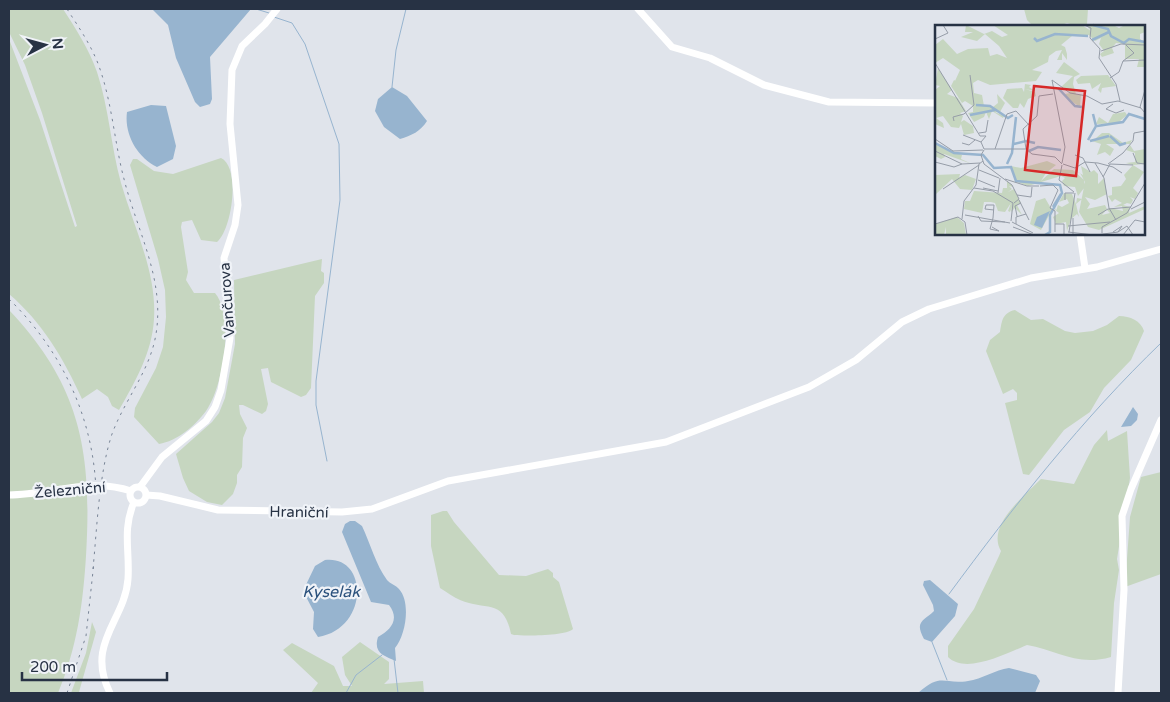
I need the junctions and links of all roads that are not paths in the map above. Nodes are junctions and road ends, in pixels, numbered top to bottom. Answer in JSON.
{"nodes":[{"id":1,"x":277,"y":9,"type":"edge"},
{"id":2,"x":638,"y":9,"type":"edge"},
{"id":3,"x":935,"y":103,"type":"edge"},
{"id":4,"x":1080,"y":235,"type":"edge"},
{"id":5,"x":1161,"y":249,"type":"edge"},
{"id":6,"x":1085,"y":268,"type":"junction"},
{"id":7,"x":1161,"y":420,"type":"edge"},
{"id":8,"x":140,"y":487,"type":"junction"},
{"id":9,"x":131,"y":491,"type":"junction"},
{"id":10,"x":9,"y":495,"type":"edge"},
{"id":11,"x":146,"y":495,"type":"junction"},
{"id":12,"x":134,"y":502,"type":"junction"},
{"id":13,"x":110,"y":693,"type":"edge"},
{"id":14,"x":1118,"y":693,"type":"edge"}],
"edges":[{"from":1,"to":8,"type":"street","name":"Vančurova"},
{"from":2,"to":3,"type":"street"},
{"from":4,"to":6,"type":"street"},
{"from":5,"to":6,"type":"street","name":"Hraniční"},
{"from":6,"to":11,"type":"street","name":"Hraniční"},
{"from":7,"to":14,"type":"street"},
{"from":8,"to":9,"type":"street"},
{"from":8,"to":11,"type":"street"},
{"from":9,"to":10,"type":"street","name":"Železniční"},
{"from":9,"to":12,"type":"street"},
{"from":11,"to":12,"type":"street"},
{"from":12,"to":13,"type":"street"}]}
